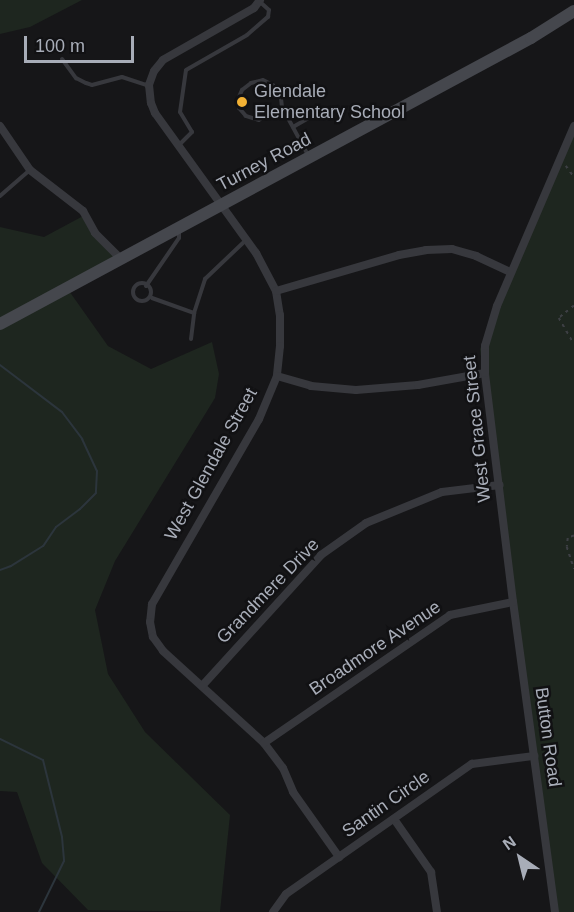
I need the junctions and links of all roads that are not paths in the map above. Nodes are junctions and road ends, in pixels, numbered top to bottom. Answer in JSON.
{"nodes":[{"id":1,"x":260,"y":1,"type":"edge"},
{"id":2,"x":574,"y":11,"type":"edge"},
{"id":3,"x":62,"y":59,"type":"dead end"},
{"id":4,"x":150,"y":85,"type":"junction"},
{"id":5,"x":282,"y":107,"type":"junction"},
{"id":6,"x":317,"y":113,"type":"dead end"},
{"id":7,"x":0,"y":126,"type":"edge"},
{"id":8,"x":574,"y":126,"type":"edge"},
{"id":9,"x":293,"y":127,"type":"junction"},
{"id":10,"x":180,"y":144,"type":"junction"},
{"id":11,"x":309,"y":159,"type":"junction"},
{"id":12,"x":30,"y":170,"type":"junction"},
{"id":13,"x":0,"y":196,"type":"edge"},
{"id":14,"x":222,"y":205,"type":"junction"},
{"id":15,"x":179,"y":228,"type":"junction"},
{"id":16,"x":246,"y":240,"type":"junction"},
{"id":17,"x":121,"y":259,"type":"junction"},
{"id":18,"x":511,"y":272,"type":"junction"},
{"id":19,"x":146,"y":286,"type":"junction"},
{"id":20,"x":276,"y":291,"type":"junction"},
{"id":21,"x":152,"y":298,"type":"junction"},
{"id":22,"x":194,"y":313,"type":"junction"},
{"id":23,"x":0,"y":324,"type":"edge"},
{"id":24,"x":192,"y":339,"type":"dead end"},
{"id":25,"x":485,"y":373,"type":"junction"},
{"id":26,"x":277,"y":376,"type":"junction"},
{"id":27,"x":500,"y":485,"type":"junction"},
{"id":28,"x":513,"y":602,"type":"junction"},
{"id":29,"x":202,"y":686,"type":"junction"},
{"id":30,"x":264,"y":743,"type":"junction"},
{"id":31,"x":534,"y":756,"type":"junction"},
{"id":32,"x":394,"y":819,"type":"junction"},
{"id":33,"x":339,"y":857,"type":"junction"},
{"id":34,"x":273,"y":912,"type":"edge"},
{"id":35,"x":437,"y":912,"type":"edge"},
{"id":36,"x":555,"y":912,"type":"edge"}],
"edges":[{"from":1,"to":4,"type":"street"},
{"from":1,"to":10,"type":"lane"},
{"from":2,"to":11,"type":"street","name":"Turney Road"},
{"from":3,"to":4,"type":"lane"},
{"from":4,"to":10,"type":"street","name":"West Glendale Street"},
{"from":5,"to":5,"type":"lane"},
{"from":5,"to":9,"type":"lane"},
{"from":6,"to":9,"type":"lane"},
{"from":7,"to":12,"type":"street"},
{"from":8,"to":18,"type":"street","name":"West Grace Street"},
{"from":9,"to":11,"type":"lane"},
{"from":10,"to":14,"type":"street","name":"West Glendale Street"},
{"from":11,"to":14,"type":"street","name":"Turney Road"},
{"from":12,"to":13,"type":"lane"},
{"from":12,"to":17,"type":"street"},
{"from":14,"to":15,"type":"street","name":"Turney Road"},
{"from":14,"to":16,"type":"street","name":"West Glendale Street"},
{"from":15,"to":17,"type":"street","name":"Turney Road"},
{"from":15,"to":19,"type":"lane"},
{"from":16,"to":20,"type":"street","name":"West Glendale Street"},
{"from":16,"to":22,"type":"lane"},
{"from":17,"to":23,"type":"street","name":"Turney Road"},
{"from":18,"to":20,"type":"street"},
{"from":18,"to":25,"type":"street","name":"West Grace Street"},
{"from":19,"to":21,"type":"lane"},
{"from":19,"to":21,"type":"lane"},
{"from":20,"to":26,"type":"street","name":"West Glendale Street"},
{"from":21,"to":22,"type":"lane"},
{"from":22,"to":24,"type":"lane"},
{"from":25,"to":26,"type":"street"},
{"from":25,"to":27,"type":"street","name":"West Grace Street"},
{"from":26,"to":29,"type":"street","name":"West Glendale Street"},
{"from":27,"to":28,"type":"street","name":"West Grace Street"},
{"from":27,"to":29,"type":"street","name":"Grandmere Drive"},
{"from":28,"to":30,"type":"street","name":"Broadmore Avenue"},
{"from":28,"to":31,"type":"street","name":"Button Road"},
{"from":29,"to":30,"type":"street","name":"West Glendale Street"},
{"from":30,"to":33,"type":"street","name":"West Glendale Street"},
{"from":31,"to":32,"type":"street","name":"Santin Circle"},
{"from":31,"to":36,"type":"street","name":"Button Road"},
{"from":32,"to":33,"type":"street","name":"Santin Circle"},
{"from":32,"to":35,"type":"street"},
{"from":33,"to":34,"type":"street","name":"Santin Circle"}]}
